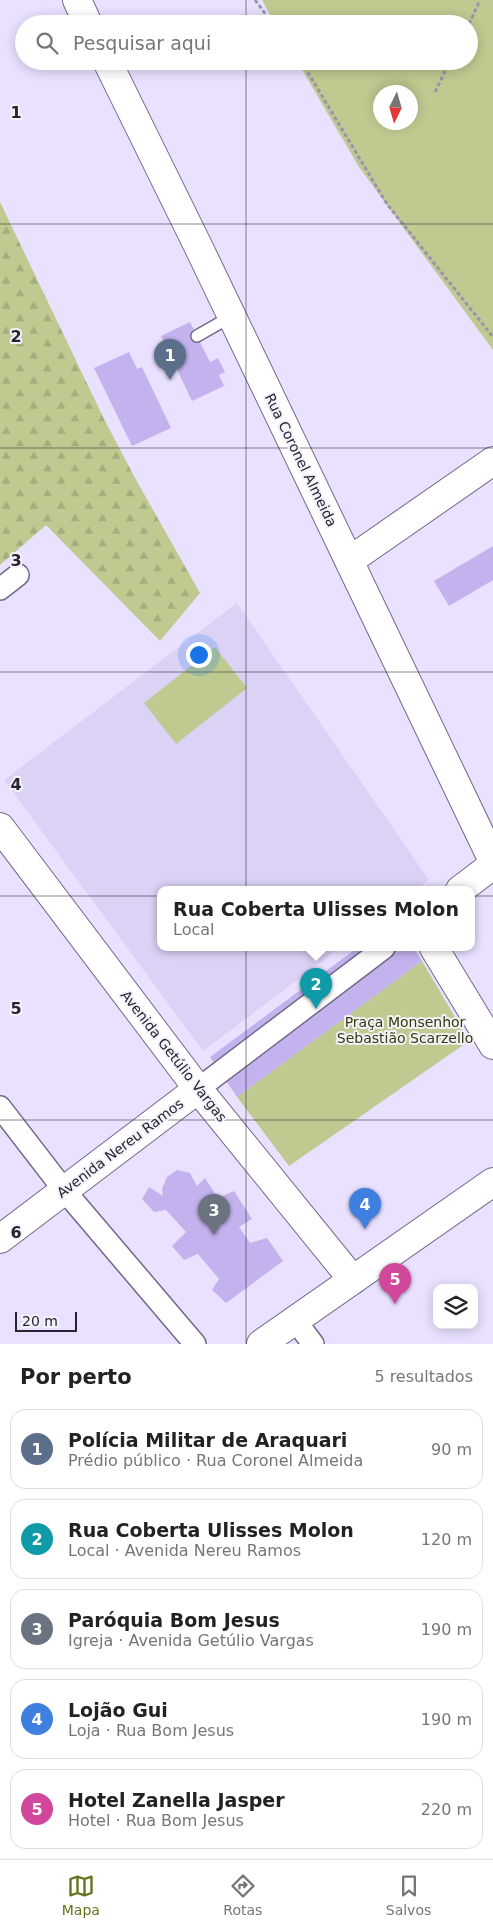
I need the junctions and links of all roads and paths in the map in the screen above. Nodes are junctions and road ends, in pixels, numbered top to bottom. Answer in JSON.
{"nodes":[{"id":1,"x":77,"y":0,"type":"edge"},
{"id":2,"x":254,"y":0,"type":"edge"},
{"id":3,"x":480,"y":0,"type":"edge"},
{"id":4,"x":84,"y":15,"type":"edge"},
{"id":5,"x":265,"y":15,"type":"edge"},
{"id":6,"x":473,"y":15,"type":"edge"},
{"id":7,"x":111,"y":70,"type":"edge"},
{"id":8,"x":306,"y":70,"type":"edge"},
{"id":9,"x":446,"y":70,"type":"edge"},
{"id":10,"x":436,"y":92,"type":"dead end"},
{"id":11,"x":232,"y":316,"type":"junction"},
{"id":12,"x":197,"y":336,"type":"dead end"},
{"id":13,"x":493,"y":337,"type":"edge"},
{"id":14,"x":493,"y":461,"type":"edge"},
{"id":15,"x":350,"y":561,"type":"junction"},
{"id":16,"x":18,"y":575,"type":"dead end"},
{"id":17,"x":0,"y":589,"type":"edge"},
{"id":18,"x":0,"y":827,"type":"edge"},
{"id":19,"x":493,"y":861,"type":"edge"},
{"id":20,"x":493,"y":865,"type":"edge"},
{"id":21,"x":465,"y":886,"type":"edge"},
{"id":22,"x":380,"y":951,"type":"edge"},
{"id":23,"x":436,"y":951,"type":"edge"},
{"id":24,"x":493,"y":1045,"type":"edge"},
{"id":25,"x":198,"y":1089,"type":"junction"},
{"id":26,"x":0,"y":1107,"type":"edge"},
{"id":27,"x":493,"y":1182,"type":"edge"},
{"id":28,"x":64,"y":1190,"type":"junction"},
{"id":29,"x":0,"y":1239,"type":"edge"},
{"id":30,"x":353,"y":1280,"type":"junction"},
{"id":31,"x":295,"y":1320,"type":"junction"},
{"id":32,"x":194,"y":1344,"type":"edge"},
{"id":33,"x":261,"y":1344,"type":"edge"},
{"id":34,"x":313,"y":1344,"type":"edge"}],
"edges":[{"from":1,"to":4,"type":"main road"},
{"from":2,"to":5,"type":"path"},
{"from":3,"to":6,"type":"path"},
{"from":7,"to":11,"type":"main road","name":"Rua Coronel Almeida"},
{"from":8,"to":13,"type":"path"},
{"from":9,"to":10,"type":"path"},
{"from":11,"to":12,"type":"lane"},
{"from":11,"to":15,"type":"main road","name":"Rua Coronel Almeida"},
{"from":14,"to":15,"type":"main road"},
{"from":15,"to":19,"type":"main road","name":"Rua Coronel Almeida"},
{"from":16,"to":17,"type":"street"},
{"from":18,"to":25,"type":"main road","name":"Avenida Getúlio Vargas"},
{"from":20,"to":21,"type":"main road"},
{"from":22,"to":25,"type":"street","name":"Avenida Nereu Ramos"},
{"from":23,"to":24,"type":"main road"},
{"from":25,"to":28,"type":"main road","name":"Avenida Nereu Ramos"},
{"from":25,"to":30,"type":"main road","name":"Avenida Getúlio Vargas"},
{"from":26,"to":28,"type":"street"},
{"from":27,"to":30,"type":"main road"},
{"from":28,"to":29,"type":"main road","name":"Avenida Nereu Ramos"},
{"from":28,"to":32,"type":"street"},
{"from":30,"to":31,"type":"main road"},
{"from":31,"to":33,"type":"main road"},
{"from":31,"to":34,"type":"street"}]}
